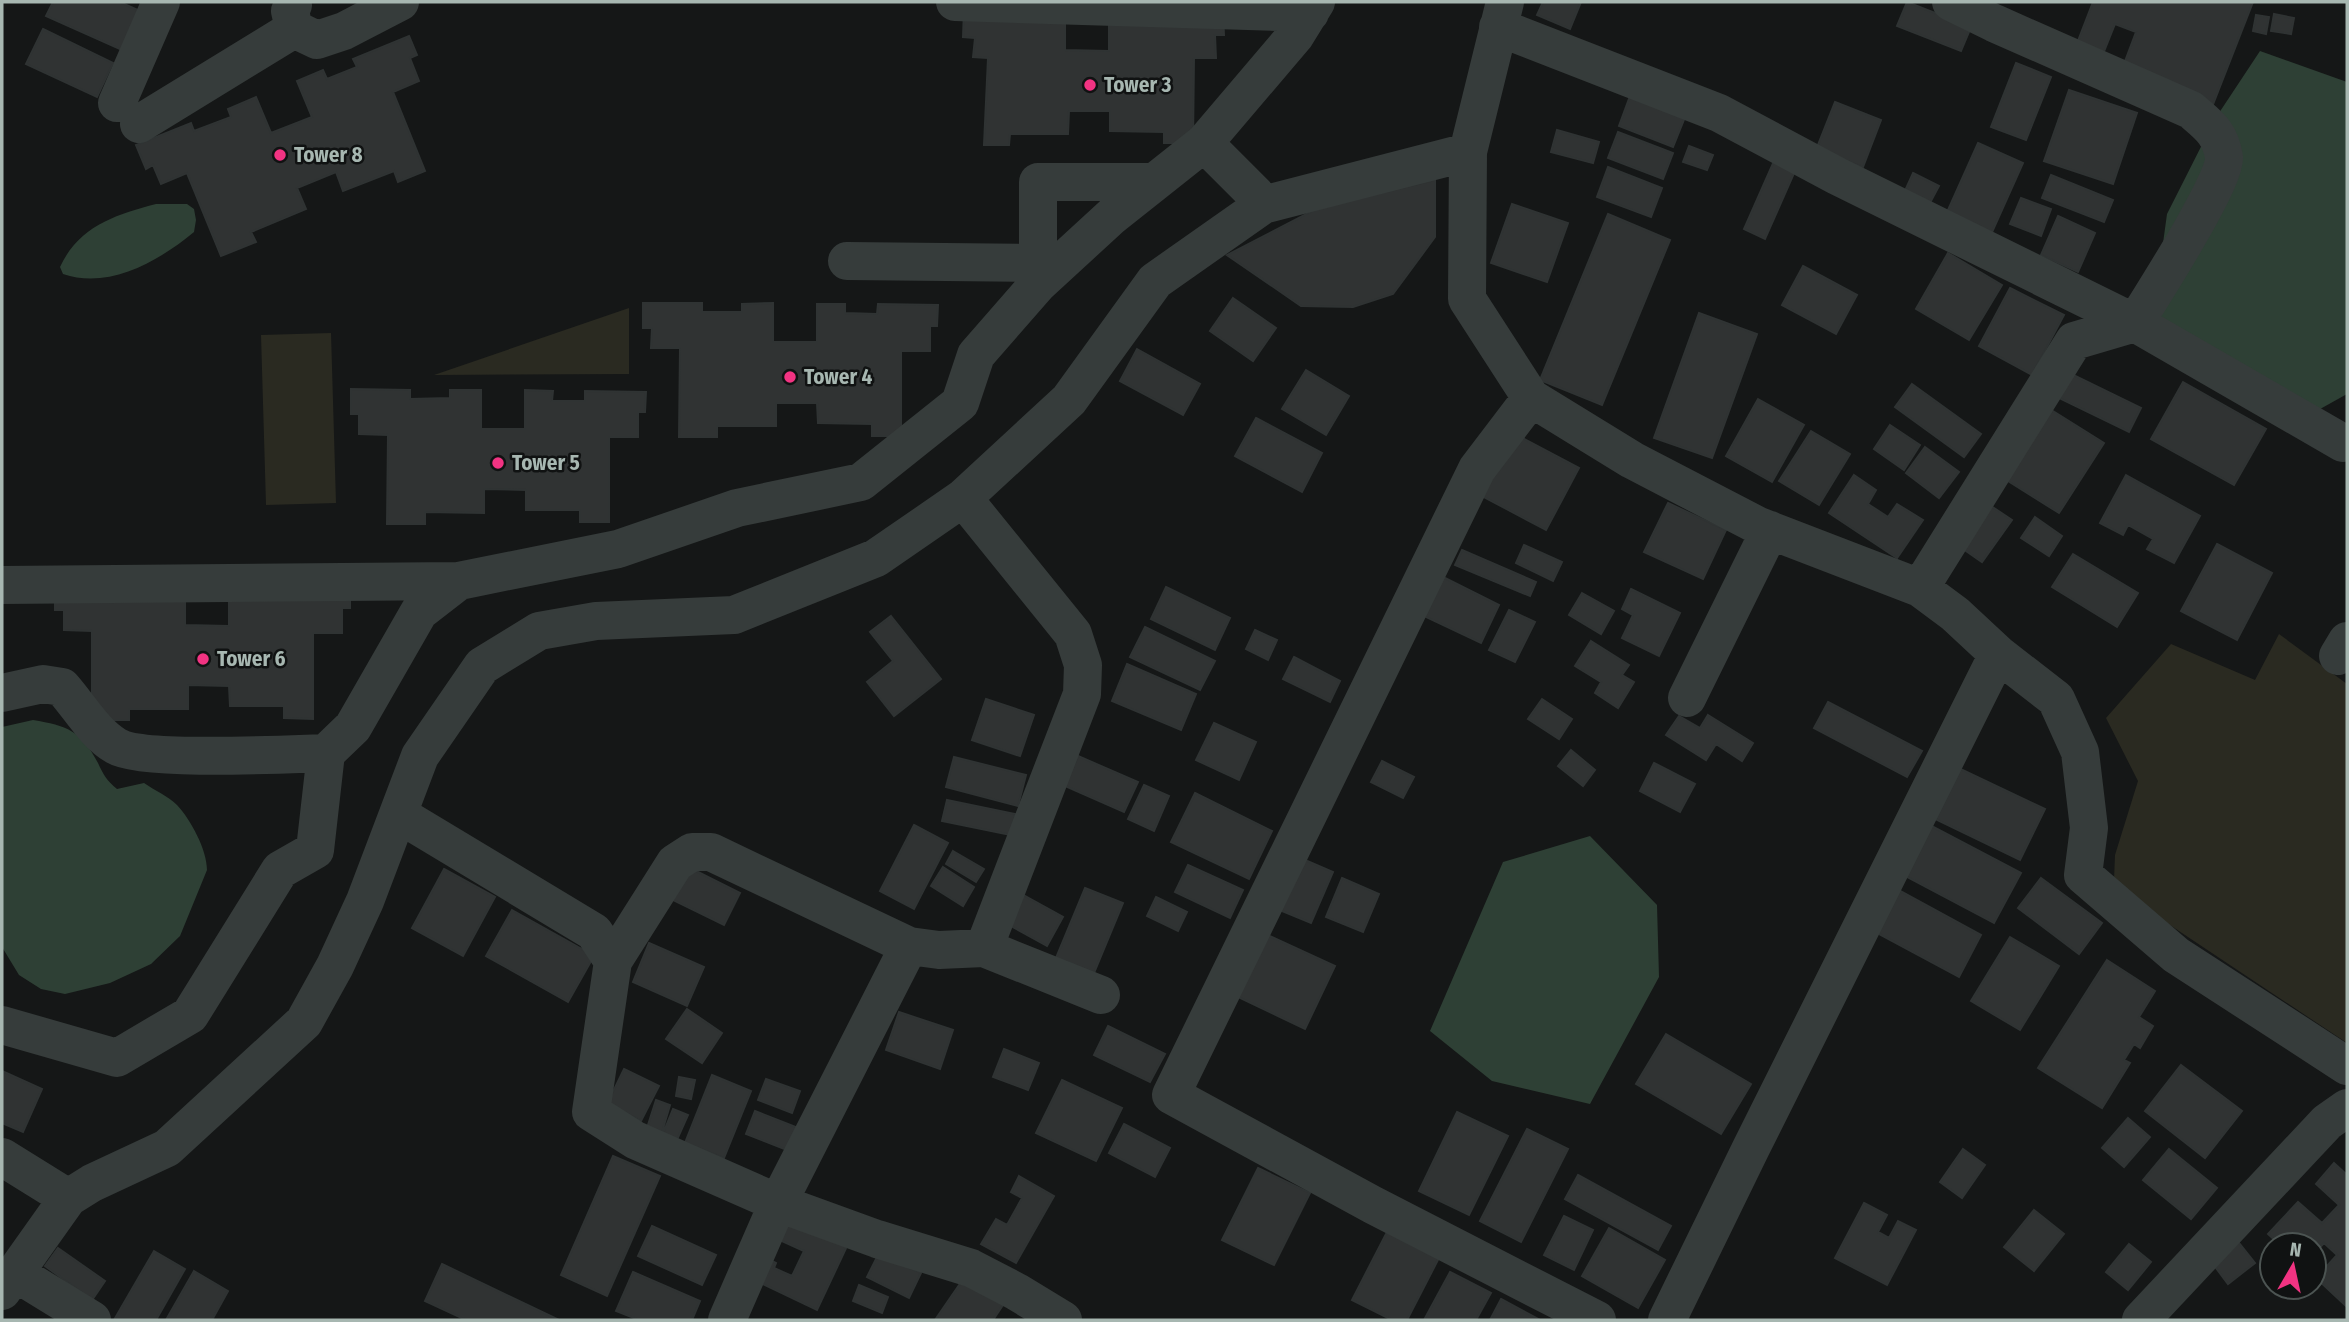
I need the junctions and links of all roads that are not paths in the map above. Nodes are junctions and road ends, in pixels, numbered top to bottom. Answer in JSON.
{"nodes":[{"id":1,"x":161,"y":2,"type":"edge"},
{"id":2,"x":400,"y":2,"type":"edge"},
{"id":3,"x":955,"y":2,"type":"edge"},
{"id":4,"x":1951,"y":2,"type":"edge"},
{"id":5,"x":1301,"y":6,"type":"edge"},
{"id":6,"x":1502,"y":14,"type":"edge"},
{"id":7,"x":294,"y":15,"type":"edge"},
{"id":8,"x":1204,"y":143,"type":"junction"},
{"id":9,"x":1468,"y":152,"type":"junction"},
{"id":10,"x":1154,"y":182,"type":"junction"},
{"id":11,"x":1264,"y":205,"type":"junction"},
{"id":12,"x":847,"y":261,"type":"dead end"},
{"id":13,"x":1038,"y":273,"type":"junction"},
{"id":14,"x":2135,"y":323,"type":"junction"},
{"id":15,"x":1531,"y":398,"type":"junction"},
{"id":16,"x":2343,"y":443,"type":"dead end"},
{"id":17,"x":963,"y":498,"type":"junction"},
{"id":18,"x":1770,"y":530,"type":"junction"},
{"id":19,"x":459,"y":581,"type":"junction"},
{"id":20,"x":2,"y":585,"type":"edge"},
{"id":21,"x":1920,"y":588,"type":"junction"},
{"id":22,"x":1998,"y":654,"type":"junction"},
{"id":23,"x":2,"y":693,"type":"edge"},
{"id":24,"x":1687,"y":698,"type":"dead end"},
{"id":25,"x":326,"y":753,"type":"junction"},
{"id":26,"x":398,"y":814,"type":"junction"},
{"id":27,"x":909,"y":946,"type":"junction"},
{"id":28,"x":984,"y":948,"type":"junction"},
{"id":29,"x":613,"y":961,"type":"junction"},
{"id":30,"x":1101,"y":995,"type":"dead end"},
{"id":31,"x":2,"y":1025,"type":"edge"},
{"id":32,"x":2347,"y":1066,"type":"edge"},
{"id":33,"x":2347,"y":1108,"type":"edge"},
{"id":34,"x":2,"y":1157,"type":"edge"},
{"id":35,"x":68,"y":1198,"type":"junction"},
{"id":36,"x":778,"y":1203,"type":"junction"},
{"id":37,"x":8,"y":1281,"type":"edge"},
{"id":38,"x":92,"y":1320,"type":"edge"},
{"id":39,"x":727,"y":1320,"type":"edge"},
{"id":40,"x":1063,"y":1320,"type":"edge"},
{"id":41,"x":1597,"y":1320,"type":"edge"},
{"id":42,"x":1667,"y":1320,"type":"edge"},
{"id":43,"x":2141,"y":1320,"type":"edge"}],
"edges":[{"from":1,"to":7,"type":"street"},
{"from":2,"to":7,"type":"street"},
{"from":3,"to":5,"type":"street"},
{"from":4,"to":14,"type":"street"},
{"from":5,"to":8,"type":"street"},
{"from":6,"to":9,"type":"street"},
{"from":6,"to":14,"type":"street"},
{"from":8,"to":10,"type":"street"},
{"from":8,"to":11,"type":"street"},
{"from":9,"to":11,"type":"street"},
{"from":9,"to":15,"type":"street"},
{"from":10,"to":13,"type":"street"},
{"from":10,"to":13,"type":"street"},
{"from":11,"to":17,"type":"street"},
{"from":12,"to":13,"type":"street"},
{"from":13,"to":19,"type":"street"},
{"from":14,"to":16,"type":"street"},
{"from":14,"to":21,"type":"street"},
{"from":15,"to":18,"type":"street"},
{"from":15,"to":41,"type":"street"},
{"from":17,"to":26,"type":"street"},
{"from":17,"to":28,"type":"street"},
{"from":18,"to":21,"type":"street"},
{"from":18,"to":24,"type":"street"},
{"from":19,"to":20,"type":"street"},
{"from":19,"to":25,"type":"street"},
{"from":21,"to":22,"type":"street"},
{"from":22,"to":32,"type":"street"},
{"from":22,"to":42,"type":"street"},
{"from":23,"to":25,"type":"street"},
{"from":25,"to":31,"type":"street"},
{"from":26,"to":29,"type":"street"},
{"from":26,"to":35,"type":"street"},
{"from":27,"to":28,"type":"street"},
{"from":27,"to":29,"type":"street"},
{"from":27,"to":36,"type":"street"},
{"from":28,"to":30,"type":"street"},
{"from":29,"to":36,"type":"street"},
{"from":33,"to":43,"type":"street"},
{"from":34,"to":35,"type":"street"},
{"from":35,"to":37,"type":"street"},
{"from":36,"to":39,"type":"street"},
{"from":36,"to":40,"type":"street"},
{"from":37,"to":38,"type":"street"}]}
